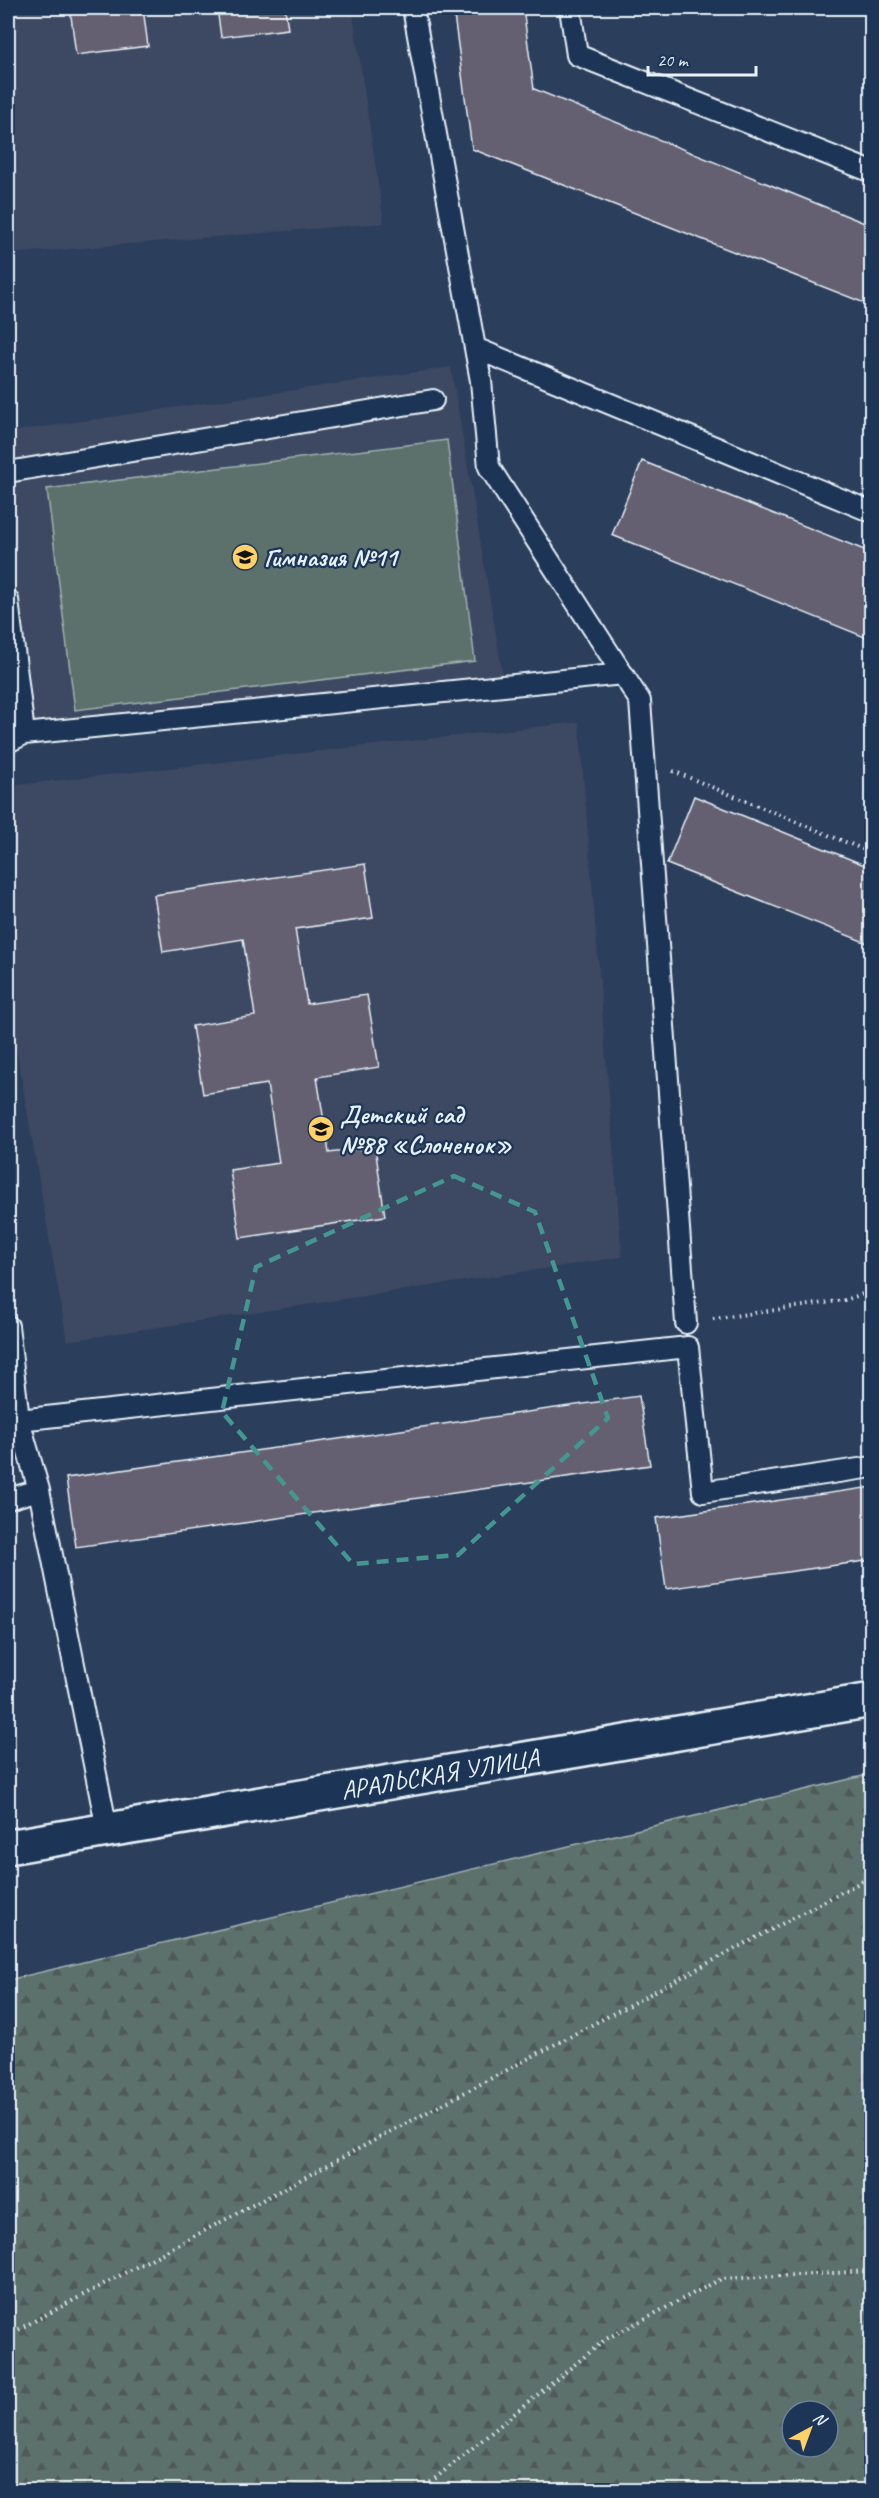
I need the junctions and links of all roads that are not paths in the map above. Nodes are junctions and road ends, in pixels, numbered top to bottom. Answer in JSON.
{"nodes":[{"id":1,"x":413,"y":8,"type":"edge"},
{"id":2,"x":570,"y":8,"type":"edge"},
{"id":3,"x":872,"y":172,"type":"edge"},
{"id":4,"x":475,"y":348,"type":"junction"},
{"id":5,"x":433,"y":400,"type":"dead end"},
{"id":6,"x":8,"y":472,"type":"edge"},
{"id":7,"x":872,"y":512,"type":"edge"},
{"id":8,"x":8,"y":600,"type":"edge"},
{"id":9,"x":623,"y":674,"type":"junction"},
{"id":10,"x":16,"y":738,"type":"edge"},
{"id":11,"x":686,"y":1323,"type":"road end"},
{"id":12,"x":8,"y":1326,"type":"edge"},
{"id":13,"x":19,"y":1420,"type":"junction"},
{"id":14,"x":872,"y":1467,"type":"edge"},
{"id":15,"x":39,"y":1490,"type":"junction"},
{"id":16,"x":8,"y":1499,"type":"edge"},
{"id":17,"x":872,"y":1700,"type":"edge"},
{"id":18,"x":107,"y":1828,"type":"junction"},
{"id":19,"x":8,"y":1847,"type":"edge"}],
"edges":[{"from":1,"to":4,"type":"lane"},
{"from":2,"to":3,"type":"lane"},
{"from":4,"to":7,"type":"lane"},
{"from":4,"to":9,"type":"lane"},
{"from":5,"to":6,"type":"lane"},
{"from":8,"to":10,"type":"lane"},
{"from":9,"to":10,"type":"lane"},
{"from":9,"to":11,"type":"lane"},
{"from":12,"to":13,"type":"lane"},
{"from":13,"to":14,"type":"lane"},
{"from":13,"to":15,"type":"lane"},
{"from":15,"to":16,"type":"lane"},
{"from":15,"to":18,"type":"lane"},
{"from":17,"to":18,"type":"street","name":"АРАЛЬСКАЯ УЛИЦА"},
{"from":18,"to":19,"type":"street","name":"АРАЛЬСКАЯ УЛИЦА"}]}
